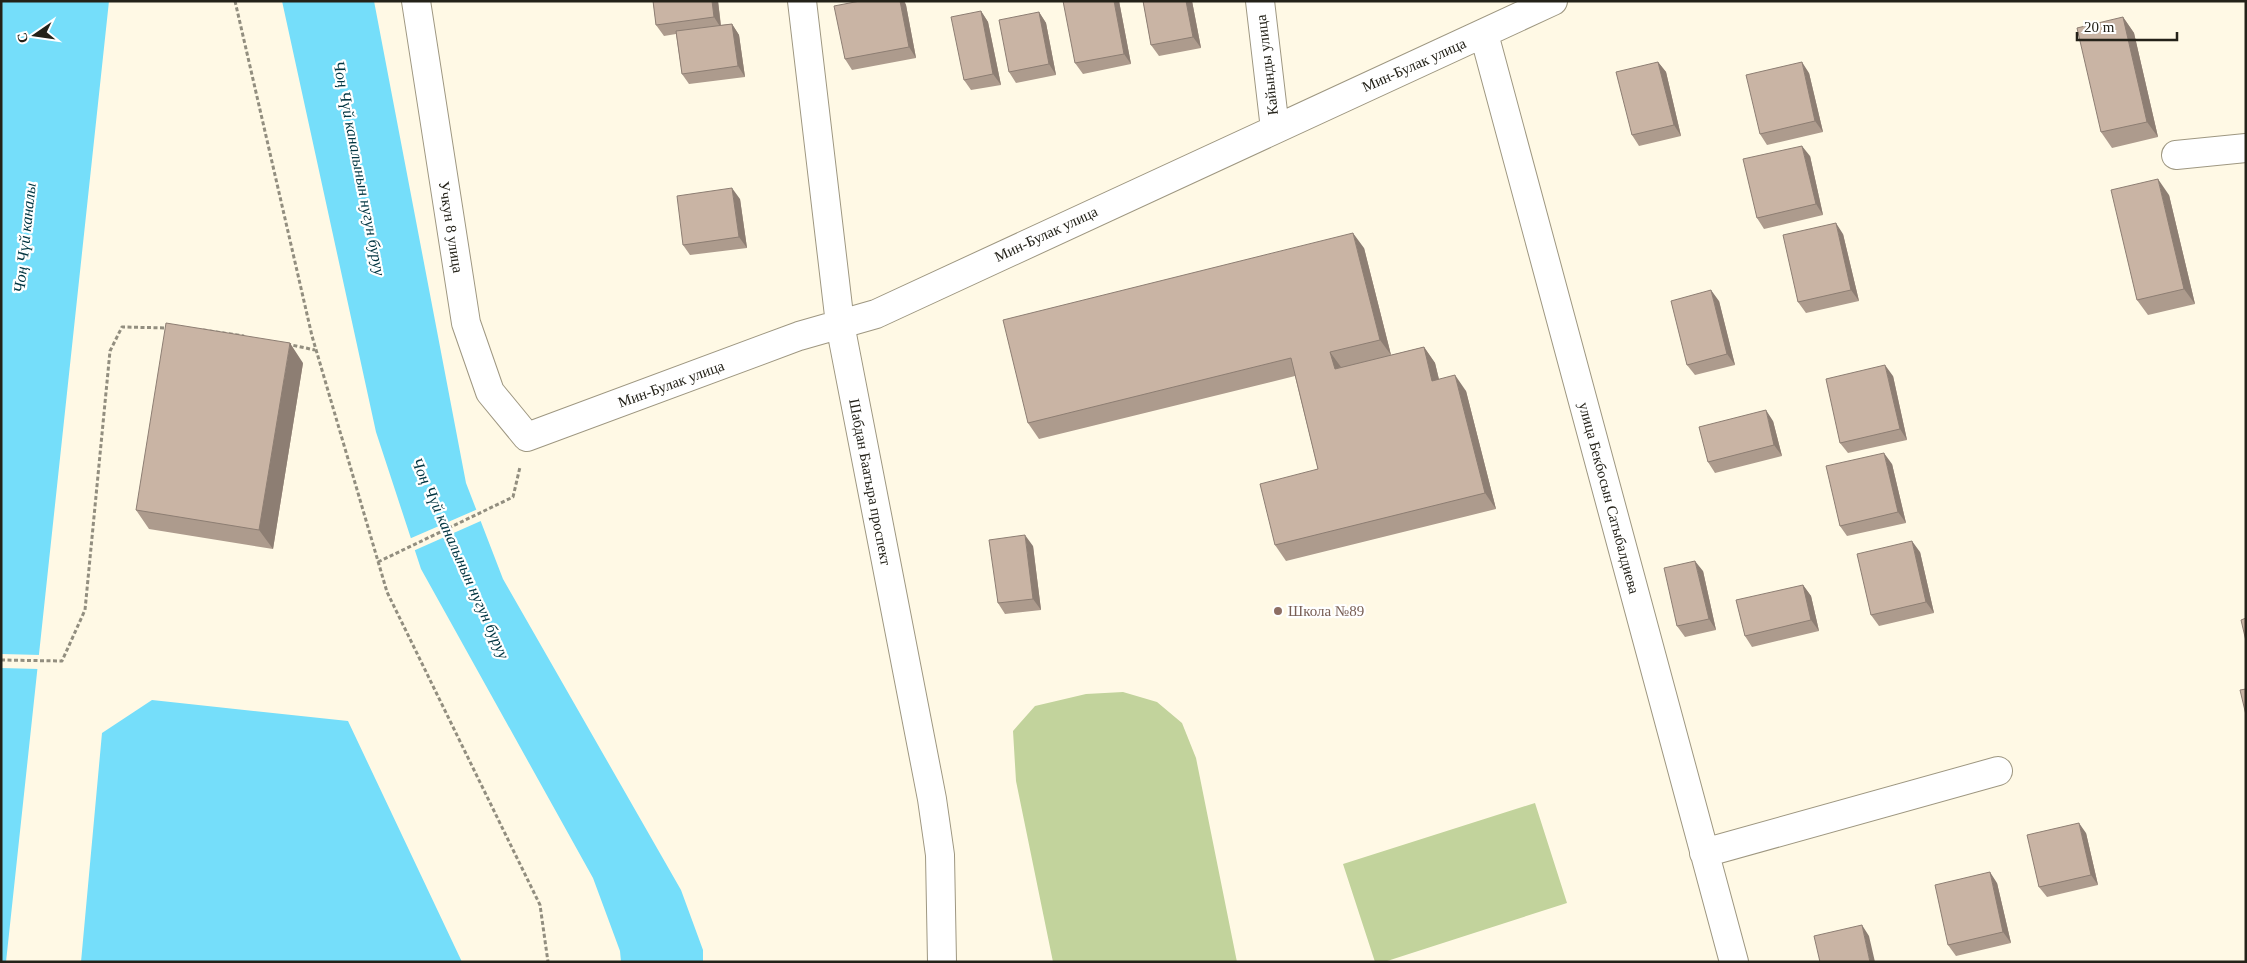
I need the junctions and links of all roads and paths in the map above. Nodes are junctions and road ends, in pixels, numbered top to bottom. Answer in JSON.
{"nodes":[{"id":1,"x":235,"y":1,"type":"edge"},
{"id":2,"x":416,"y":1,"type":"edge"},
{"id":3,"x":802,"y":1,"type":"edge"},
{"id":4,"x":1260,"y":1,"type":"edge"},
{"id":5,"x":1553,"y":1,"type":"edge"},
{"id":6,"x":1484,"y":34,"type":"junction"},
{"id":7,"x":1275,"y":129,"type":"junction"},
{"id":8,"x":2246,"y":148,"type":"edge"},
{"id":9,"x":2176,"y":155,"type":"dead end"},
{"id":10,"x":840,"y":324,"type":"junction"},
{"id":11,"x":176,"y":329,"type":"edge"},
{"id":12,"x":194,"y":329,"type":"edge"},
{"id":13,"x":250,"y":337,"type":"edge"},
{"id":14,"x":278,"y":343,"type":"edge"},
{"id":15,"x":316,"y":350,"type":"junction"},
{"id":16,"x":527,"y":437,"type":"joint"},
{"id":17,"x":513,"y":497,"type":"dead end"},
{"id":18,"x":379,"y":561,"type":"junction"},
{"id":19,"x":1,"y":660,"type":"edge"},
{"id":20,"x":1998,"y":771,"type":"dead end"},
{"id":21,"x":1704,"y":853,"type":"junction"},
{"id":22,"x":548,"y":962,"type":"edge"},
{"id":23,"x":942,"y":962,"type":"edge"},
{"id":24,"x":1734,"y":962,"type":"edge"}],
"edges":[{"from":1,"to":15,"type":"path"},
{"from":2,"to":16,"type":"street","name":"Учкун 8 улица"},
{"from":3,"to":10,"type":"street","name":"Шабдан Баатыра проспект"},
{"from":4,"to":7,"type":"street","name":"Кайынды улица"},
{"from":5,"to":6,"type":"street","name":"Мин-Булак улица"},
{"from":6,"to":7,"type":"street","name":"Мин-Булак улица"},
{"from":6,"to":21,"type":"street","name":"улица Бекбосын Сатыбалдиева"},
{"from":7,"to":10,"type":"street","name":"Мин-Булак улица"},
{"from":8,"to":9,"type":"street"},
{"from":10,"to":16,"type":"street","name":"Мин-Булак улица"},
{"from":10,"to":23,"type":"street","name":"Шабдан Баатыра проспект"},
{"from":11,"to":19,"type":"path"},
{"from":12,"to":13,"type":"path"},
{"from":14,"to":15,"type":"path"},
{"from":15,"to":18,"type":"path"},
{"from":17,"to":18,"type":"path"},
{"from":18,"to":22,"type":"path"},
{"from":20,"to":21,"type":"street"},
{"from":21,"to":24,"type":"street","name":"улица Бекбосын Сатыбалдиева"}]}
